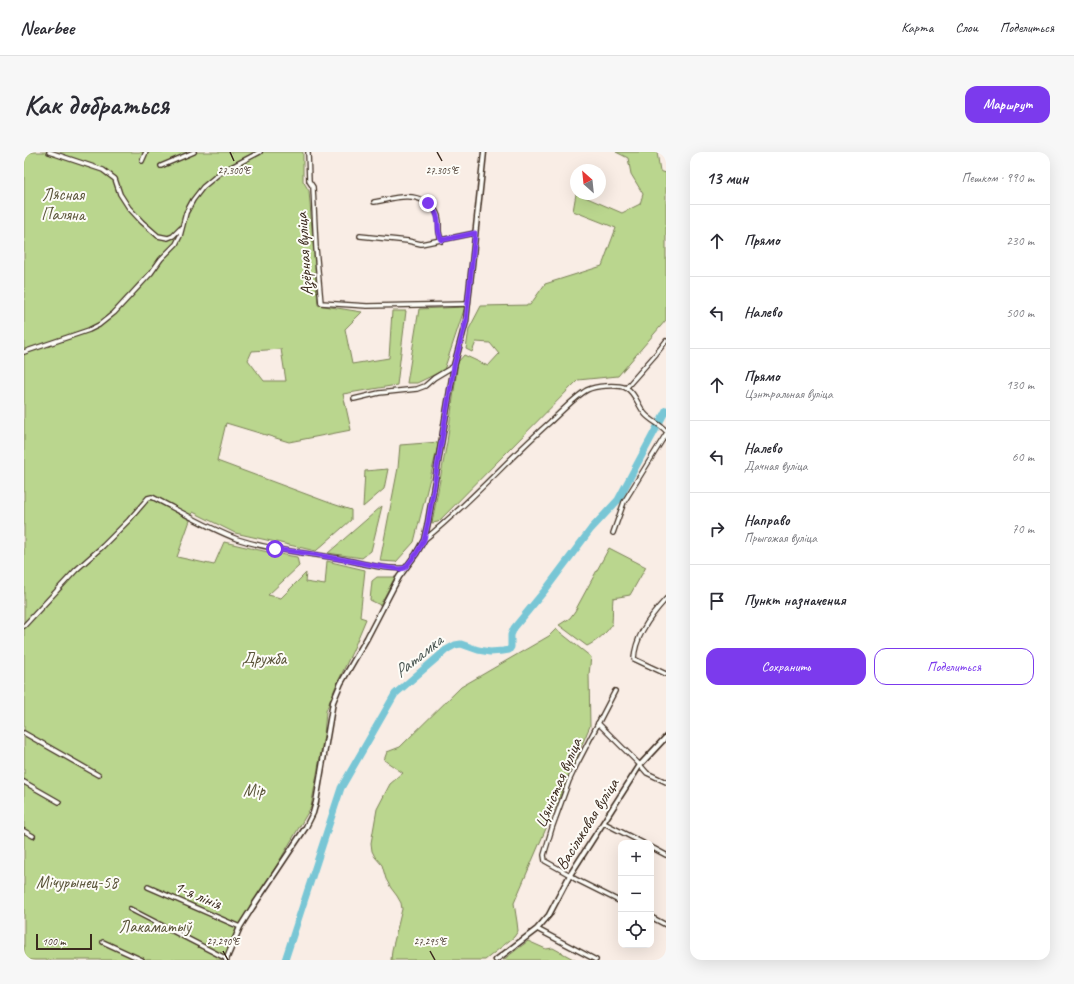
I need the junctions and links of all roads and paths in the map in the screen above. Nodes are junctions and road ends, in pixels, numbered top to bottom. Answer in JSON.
{"nodes":[{"id":1,"x":49,"y":152,"type":"edge"},
{"id":2,"x":146,"y":152,"type":"edge"},
{"id":3,"x":194,"y":152,"type":"edge"},
{"id":4,"x":260,"y":152,"type":"edge"},
{"id":5,"x":308,"y":152,"type":"edge"},
{"id":6,"x":484,"y":152,"type":"edge"},
{"id":7,"x":142,"y":161,"type":"dead end"},
{"id":8,"x":161,"y":166,"type":"dead end"},
{"id":9,"x":374,"y":202,"type":"dead end"},
{"id":10,"x":182,"y":227,"type":"junction"},
{"id":11,"x":475,"y":233,"type":"junction"},
{"id":12,"x":360,"y":236,"type":"dead end"},
{"id":13,"x":442,"y":240,"type":"junction"},
{"id":14,"x":468,"y":304,"type":"junction"},
{"id":15,"x":666,"y":341,"type":"edge"},
{"id":16,"x":24,"y":352,"type":"edge"},
{"id":17,"x":454,"y":366,"type":"junction"},
{"id":18,"x":626,"y":388,"type":"junction"},
{"id":19,"x":354,"y":399,"type":"dead end"},
{"id":20,"x":665,"y":429,"type":"edge"},
{"id":21,"x":666,"y":434,"type":"edge"},
{"id":22,"x":612,"y":533,"type":"dead end"},
{"id":23,"x":424,"y":540,"type":"junction"},
{"id":24,"x":405,"y":568,"type":"junction"},
{"id":25,"x":666,"y":599,"type":"edge"},
{"id":26,"x":24,"y":626,"type":"edge"},
{"id":27,"x":666,"y":674,"type":"edge"},
{"id":28,"x":615,"y":691,"type":"dead end"},
{"id":29,"x":598,"y":724,"type":"junction"},
{"id":30,"x":24,"y":733,"type":"edge"},
{"id":31,"x":666,"y":737,"type":"edge"},
{"id":32,"x":640,"y":765,"type":"junction"},
{"id":33,"x":98,"y":775,"type":"dead end"},
{"id":34,"x":24,"y":782,"type":"edge"},
{"id":35,"x":666,"y":782,"type":"edge"},
{"id":36,"x":59,"y":802,"type":"dead end"},
{"id":37,"x":604,"y":823,"type":"junction"},
{"id":38,"x":24,"y":832,"type":"edge"},
{"id":39,"x":33,"y":836,"type":"dead end"},
{"id":40,"x":637,"y":840,"type":"edge"},
{"id":41,"x":654,"y":849,"type":"edge"},
{"id":42,"x":666,"y":855,"type":"edge"},
{"id":43,"x":570,"y":875,"type":"junction"},
{"id":44,"x":148,"y":887,"type":"dead end"},
{"id":45,"x":618,"y":900,"type":"edge"},
{"id":46,"x":130,"y":909,"type":"dead end"},
{"id":47,"x":654,"y":919,"type":"edge"},
{"id":48,"x":666,"y":925,"type":"edge"},
{"id":49,"x":240,"y":927,"type":"junction"},
{"id":50,"x":536,"y":929,"type":"junction"},
{"id":51,"x":103,"y":942,"type":"dead end"},
{"id":52,"x":225,"y":959,"type":"edge"},
{"id":53,"x":142,"y":960,"type":"edge"},
{"id":54,"x":496,"y":960,"type":"edge"},
{"id":55,"x":596,"y":960,"type":"edge"}],
"edges":[{"from":1,"to":10,"type":"street"},
{"from":2,"to":7,"type":"street"},
{"from":3,"to":8,"type":"street"},
{"from":4,"to":10,"type":"street"},
{"from":5,"to":14,"type":"street","name":"Азёрная вуліца"},
{"from":6,"to":11,"type":"street"},
{"from":9,"to":13,"type":"street"},
{"from":10,"to":16,"type":"street"},
{"from":11,"to":13,"type":"street"},
{"from":11,"to":14,"type":"street"},
{"from":12,"to":13,"type":"street"},
{"from":14,"to":17,"type":"street"},
{"from":15,"to":18,"type":"street"},
{"from":17,"to":19,"type":"street"},
{"from":17,"to":23,"type":"street"},
{"from":18,"to":20,"type":"street"},
{"from":18,"to":23,"type":"street"},
{"from":21,"to":22,"type":"street"},
{"from":23,"to":24,"type":"street"},
{"from":24,"to":26,"type":"street"},
{"from":24,"to":49,"type":"street"},
{"from":25,"to":27,"type":"street"},
{"from":28,"to":29,"type":"street","name":"Цяністая вуліца"},
{"from":29,"to":32,"type":"street"},
{"from":29,"to":43,"type":"street","name":"Цяністая вуліца"},
{"from":30,"to":33,"type":"street"},
{"from":31,"to":32,"type":"street","name":"Васільковая вуліца"},
{"from":32,"to":35,"type":"street"},
{"from":32,"to":37,"type":"street","name":"Васільковая вуліца"},
{"from":34,"to":36,"type":"street"},
{"from":37,"to":40,"type":"street"},
{"from":37,"to":43,"type":"street","name":"Васільковая вуліца"},
{"from":38,"to":39,"type":"street"},
{"from":41,"to":42,"type":"street"},
{"from":43,"to":45,"type":"street"},
{"from":43,"to":50,"type":"street","name":"Васільковая вуліца"},
{"from":44,"to":49,"type":"street","name":"1-я лінія"},
{"from":46,"to":52,"type":"street"},
{"from":47,"to":48,"type":"street"},
{"from":49,"to":52,"type":"street"},
{"from":50,"to":54,"type":"street","name":"Васільковая вуліца"},
{"from":50,"to":55,"type":"street"},
{"from":51,"to":53,"type":"street"}]}
